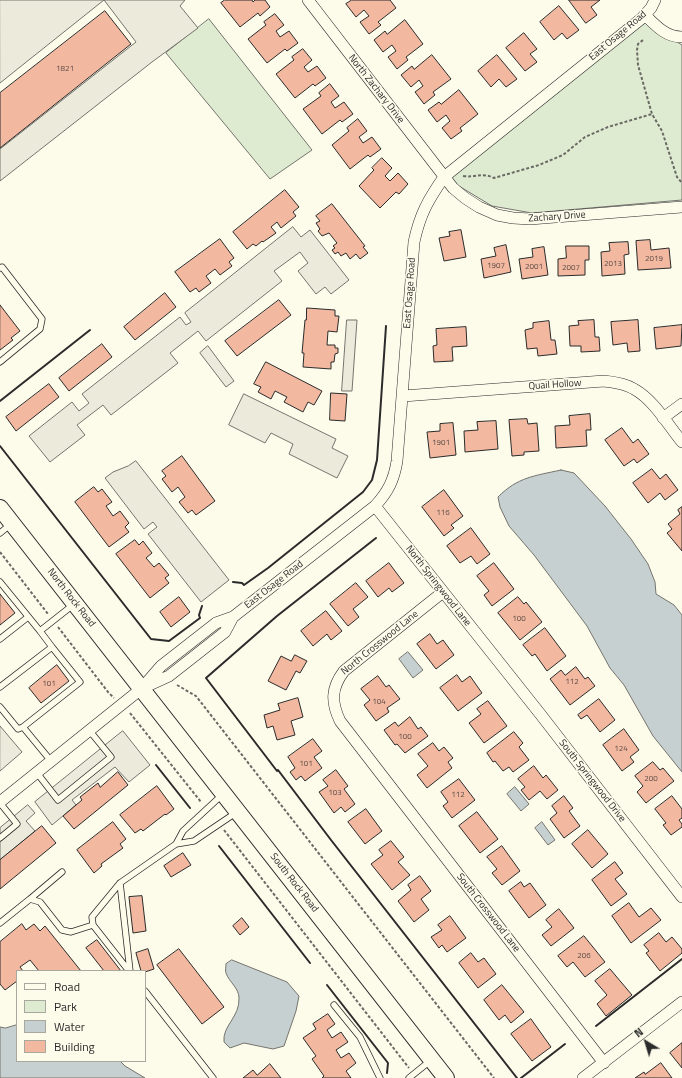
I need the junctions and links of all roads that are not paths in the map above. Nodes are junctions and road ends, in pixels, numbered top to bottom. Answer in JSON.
{"nodes":[{"id":1,"x":308,"y":0,"type":"edge"},
{"id":2,"x":655,"y":0,"type":"edge"},
{"id":3,"x":645,"y":15,"type":"junction"},
{"id":4,"x":682,"y":36,"type":"edge"},
{"id":5,"x":444,"y":177,"type":"junction"},
{"id":6,"x":682,"y":207,"type":"edge"},
{"id":7,"x":0,"y":268,"type":"edge"},
{"id":8,"x":0,"y":362,"type":"edge"},
{"id":9,"x":403,"y":396,"type":"junction"},
{"id":10,"x":682,"y":404,"type":"edge"},
{"id":11,"x":663,"y":418,"type":"junction"},
{"id":12,"x":682,"y":442,"type":"edge"},
{"id":13,"x":375,"y":506,"type":"junction"},
{"id":14,"x":0,"y":508,"type":"edge"},
{"id":15,"x":6,"y":528,"type":"edge"},
{"id":16,"x":0,"y":582,"type":"edge"},
{"id":17,"x":443,"y":592,"type":"junction"},
{"id":18,"x":74,"y":603,"type":"junction"},
{"id":19,"x":28,"y":617,"type":"junction"},
{"id":20,"x":40,"y":631,"type":"junction"},
{"id":21,"x":0,"y":639,"type":"edge"},
{"id":22,"x":52,"y":647,"type":"junction"},
{"id":23,"x":502,"y":666,"type":"joint"},
{"id":24,"x":0,"y":686,"type":"edge"},
{"id":25,"x":142,"y":689,"type":"junction"},
{"id":26,"x":0,"y":707,"type":"edge"},
{"id":27,"x":23,"y":727,"type":"junction"},
{"id":28,"x":89,"y":730,"type":"junction"},
{"id":29,"x":51,"y":761,"type":"junction"},
{"id":30,"x":373,"y":764,"type":"joint"},
{"id":31,"x":37,"y":773,"type":"junction"},
{"id":32,"x":224,"y":794,"type":"junction"},
{"id":33,"x":0,"y":802,"type":"edge"},
{"id":34,"x":238,"y":811,"type":"junction"},
{"id":35,"x":0,"y":838,"type":"edge"},
{"id":36,"x":176,"y":844,"type":"junction"},
{"id":37,"x":62,"y":872,"type":"dead end"},
{"id":38,"x":120,"y":883,"type":"junction"},
{"id":39,"x":682,"y":897,"type":"edge"},
{"id":40,"x":30,"y":899,"type":"junction"},
{"id":41,"x":0,"y":923,"type":"edge"},
{"id":42,"x":93,"y":925,"type":"junction"},
{"id":43,"x":129,"y":970,"type":"edge"},
{"id":44,"x":130,"y":970,"type":"edge"},
{"id":45,"x":146,"y":992,"type":"edge"},
{"id":46,"x":682,"y":1002,"type":"edge"},
{"id":47,"x":334,"y":1005,"type":"dead end"},
{"id":48,"x":432,"y":1059,"type":"junction"},
{"id":49,"x":604,"y":1063,"type":"junction"},
{"id":50,"x":213,"y":1078,"type":"edge"},
{"id":51,"x":380,"y":1078,"type":"edge"},
{"id":52,"x":409,"y":1078,"type":"edge"},
{"id":53,"x":446,"y":1078,"type":"edge"},
{"id":54,"x":583,"y":1078,"type":"edge"}],
"edges":[{"from":1,"to":5,"type":"street","name":"North Zachary Drive"},
{"from":2,"to":3,"type":"street","name":"East Osage Road"},
{"from":3,"to":4,"type":"street"},
{"from":3,"to":5,"type":"street","name":"East Osage Road"},
{"from":5,"to":6,"type":"street","name":"Zachary Drive"},
{"from":5,"to":9,"type":"street","name":"East Osage Road"},
{"from":7,"to":8,"type":"lane"},
{"from":9,"to":11,"type":"street","name":"Quail Hollow"},
{"from":9,"to":13,"type":"street","name":"East Osage Road"},
{"from":10,"to":11,"type":"street"},
{"from":11,"to":12,"type":"street","name":"Quail Hollow"},
{"from":13,"to":17,"type":"street","name":"North Springwood Lane"},
{"from":13,"to":25,"type":"street","name":"East Osage Road"},
{"from":14,"to":15,"type":"main road","name":"North Rock Road"},
{"from":15,"to":18,"type":"main road","name":"North Rock Road"},
{"from":16,"to":19,"type":"lane"},
{"from":17,"to":23,"type":"street","name":"North Springwood Lane"},
{"from":17,"to":30,"type":"street","name":"North Crosswood Lane"},
{"from":18,"to":20,"type":"lane"},
{"from":18,"to":25,"type":"main road","name":"North Rock Road"},
{"from":19,"to":20,"type":"lane"},
{"from":19,"to":21,"type":"lane"},
{"from":20,"to":22,"type":"lane"},
{"from":22,"to":24,"type":"lane"},
{"from":22,"to":27,"type":"lane"},
{"from":23,"to":39,"type":"street","name":"South Springwood Drive"},
{"from":25,"to":28,"type":"street","name":"East Osage Road"},
{"from":25,"to":32,"type":"main road","name":"South Rock Road"},
{"from":26,"to":27,"type":"lane"},
{"from":27,"to":29,"type":"lane"},
{"from":28,"to":29,"type":"street","name":"East Osage Road"},
{"from":28,"to":31,"type":"lane"},
{"from":29,"to":31,"type":"street","name":"East Osage Road"},
{"from":30,"to":49,"type":"street","name":"South Crosswood Lane"},
{"from":31,"to":33,"type":"street","name":"East Osage Road"},
{"from":32,"to":34,"type":"main road","name":"South Rock Road"},
{"from":32,"to":36,"type":"lane"},
{"from":33,"to":35,"type":"lane"},
{"from":34,"to":36,"type":"lane"},
{"from":34,"to":48,"type":"main road","name":"South Rock Road"},
{"from":36,"to":38,"type":"lane"},
{"from":37,"to":40,"type":"lane"},
{"from":38,"to":42,"type":"lane"},
{"from":38,"to":44,"type":"lane"},
{"from":40,"to":41,"type":"lane"},
{"from":40,"to":42,"type":"lane"},
{"from":42,"to":43,"type":"lane"},
{"from":45,"to":50,"type":"lane"},
{"from":46,"to":49,"type":"street"},
{"from":47,"to":51,"type":"lane"},
{"from":48,"to":52,"type":"lane"},
{"from":48,"to":53,"type":"main road","name":"South Rock Road"},
{"from":49,"to":54,"type":"street"}]}
